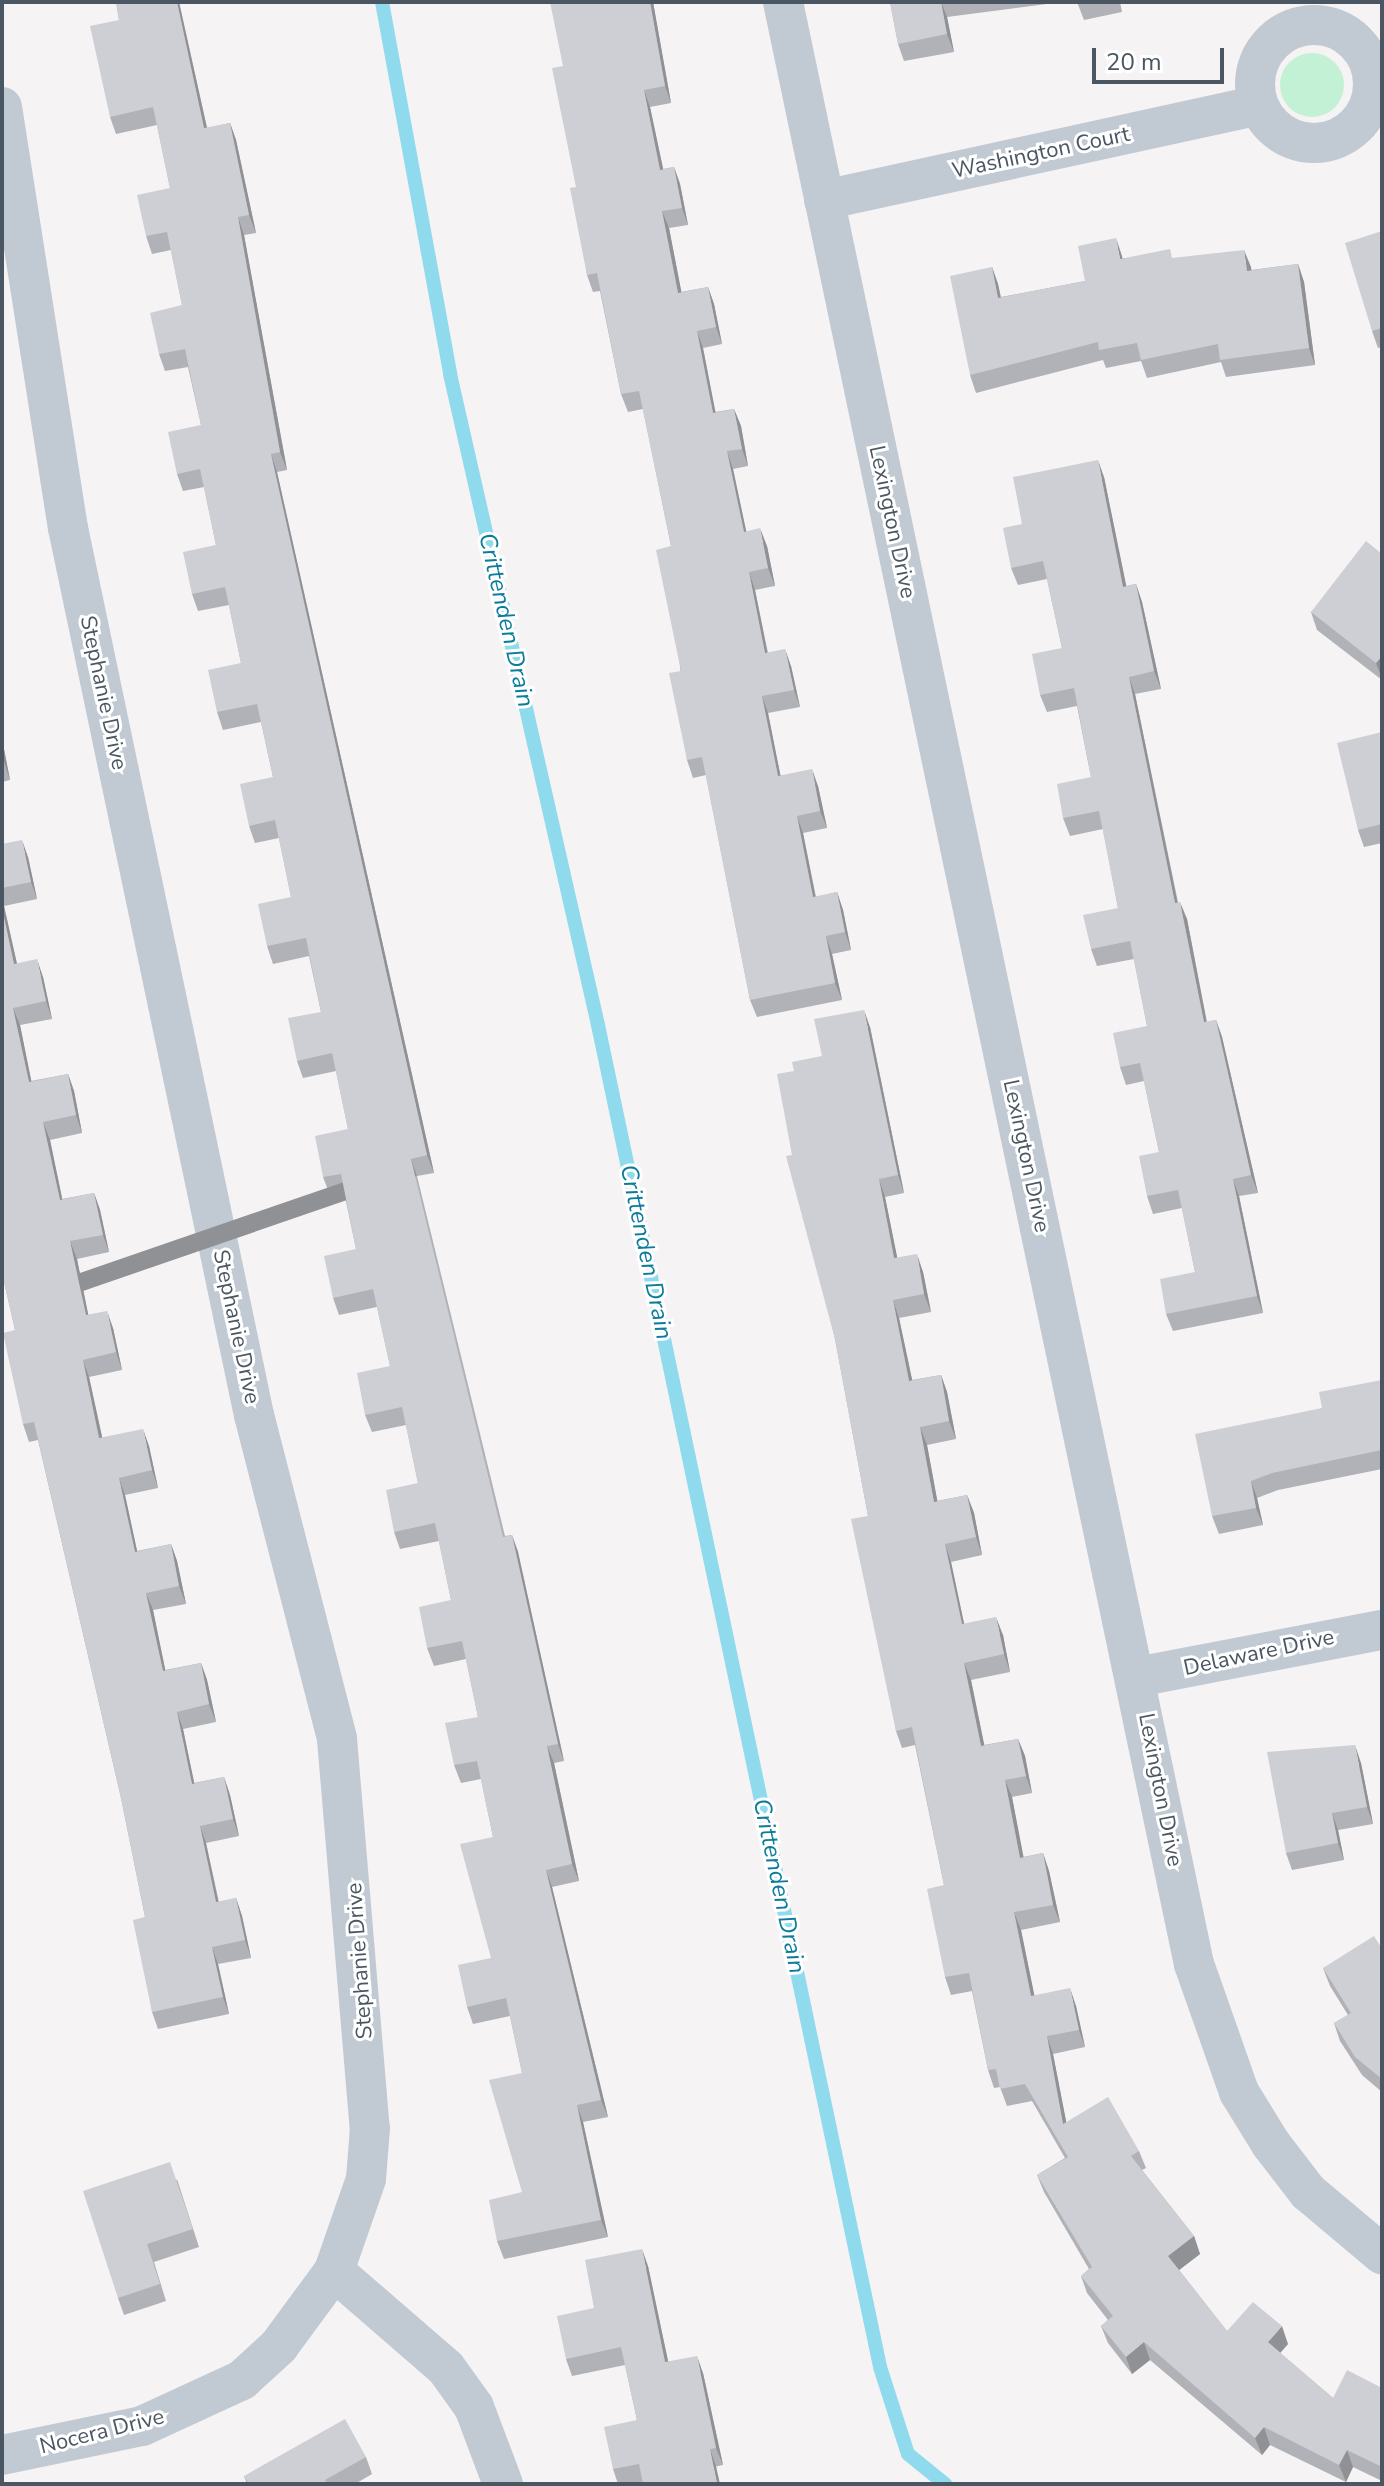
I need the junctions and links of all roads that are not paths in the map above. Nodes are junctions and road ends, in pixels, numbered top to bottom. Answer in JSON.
{"nodes":[{"id":1,"x":783,"y":2,"type":"edge"},
{"id":2,"x":1258,"y":105,"type":"dead end"},
{"id":3,"x":2,"y":107,"type":"edge"},
{"id":4,"x":824,"y":200,"type":"junction"},
{"id":5,"x":1382,"y":1630,"type":"edge"},
{"id":6,"x":1137,"y":1677,"type":"junction"},
{"id":7,"x":1382,"y":2254,"type":"edge"},
{"id":8,"x":334,"y":2271,"type":"junction"},
{"id":9,"x":2,"y":2455,"type":"edge"},
{"id":10,"x":503,"y":2484,"type":"edge"}],
"edges":[{"from":1,"to":4,"type":"street","name":"Lexington Drive"},
{"from":2,"to":4,"type":"street","name":"Washington Court"},
{"from":3,"to":8,"type":"street","name":"Stephanie Drive"},
{"from":4,"to":6,"type":"street","name":"Lexington Drive"},
{"from":5,"to":6,"type":"street","name":"Delaware Drive"},
{"from":6,"to":7,"type":"street","name":"Lexington Drive"},
{"from":8,"to":9,"type":"street","name":"Nocera Drive"},
{"from":8,"to":10,"type":"street"}]}
